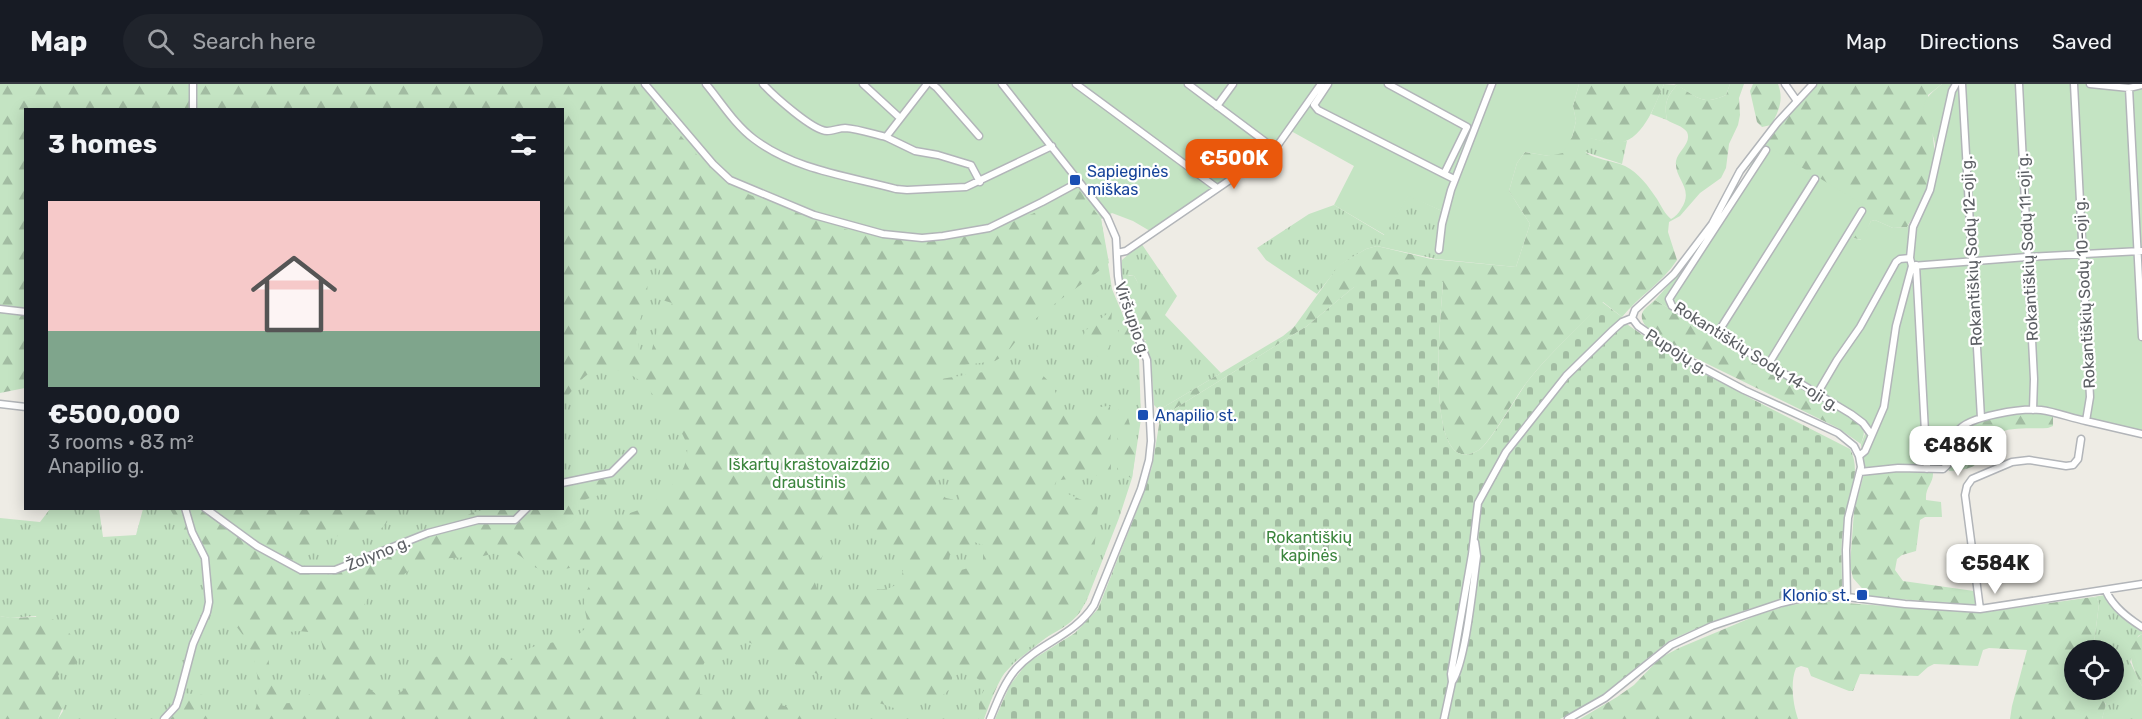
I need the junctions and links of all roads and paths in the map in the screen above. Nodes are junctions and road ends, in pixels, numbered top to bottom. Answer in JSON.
{"nodes":[{"id":1,"x":193,"y":84,"type":"edge"},
{"id":2,"x":645,"y":84,"type":"edge"},
{"id":3,"x":706,"y":84,"type":"edge"},
{"id":4,"x":763,"y":84,"type":"edge"},
{"id":5,"x":863,"y":84,"type":"edge"},
{"id":6,"x":929,"y":84,"type":"edge"},
{"id":7,"x":1002,"y":84,"type":"edge"},
{"id":8,"x":1076,"y":84,"type":"edge"},
{"id":9,"x":1188,"y":84,"type":"edge"},
{"id":10,"x":1233,"y":84,"type":"edge"},
{"id":11,"x":1321,"y":84,"type":"edge"},
{"id":12,"x":1328,"y":84,"type":"edge"},
{"id":13,"x":1388,"y":84,"type":"edge"},
{"id":14,"x":1492,"y":84,"type":"edge"},
{"id":15,"x":1785,"y":84,"type":"edge"},
{"id":16,"x":1813,"y":84,"type":"edge"},
{"id":17,"x":1956,"y":84,"type":"edge"},
{"id":18,"x":1962,"y":84,"type":"edge"},
{"id":19,"x":2019,"y":84,"type":"edge"},
{"id":20,"x":2074,"y":84,"type":"edge"},
{"id":21,"x":2090,"y":84,"type":"edge"},
{"id":22,"x":2142,"y":85,"type":"edge"},
{"id":23,"x":2129,"y":88,"type":"junction"},
{"id":24,"x":1797,"y":101,"type":"junction"},
{"id":25,"x":1217,"y":105,"type":"junction"},
{"id":26,"x":193,"y":108,"type":"edge"},
{"id":27,"x":900,"y":118,"type":"junction"},
{"id":28,"x":979,"y":136,"type":"dead end"},
{"id":29,"x":886,"y":137,"type":"junction"},
{"id":30,"x":1052,"y":146,"type":"junction"},
{"id":31,"x":1275,"y":149,"type":"junction"},
{"id":32,"x":1766,"y":150,"type":"dead end"},
{"id":33,"x":1444,"y":174,"type":"junction"},
{"id":34,"x":1454,"y":179,"type":"junction"},
{"id":35,"x":1815,"y":179,"type":"dead end"},
{"id":36,"x":980,"y":182,"type":"junction"},
{"id":37,"x":1080,"y":182,"type":"junction"},
{"id":38,"x":1217,"y":188,"type":"junction"},
{"id":39,"x":1862,"y":211,"type":"dead end"},
{"id":40,"x":1439,"y":250,"type":"dead end"},
{"id":41,"x":2140,"y":251,"type":"edge"},
{"id":42,"x":1117,"y":253,"type":"junction"},
{"id":43,"x":2082,"y":255,"type":"junction"},
{"id":44,"x":2027,"y":257,"type":"junction"},
{"id":45,"x":1910,"y":258,"type":"junction"},
{"id":46,"x":1971,"y":261,"type":"junction"},
{"id":47,"x":1914,"y":266,"type":"junction"},
{"id":48,"x":0,"y":309,"type":"edge"},
{"id":49,"x":24,"y":312,"type":"edge"},
{"id":50,"x":1632,"y":318,"type":"junction"},
{"id":51,"x":1717,"y":334,"type":"junction"},
{"id":52,"x":2142,"y":337,"type":"edge"},
{"id":53,"x":1768,"y":365,"type":"junction"},
{"id":54,"x":1817,"y":394,"type":"junction"},
{"id":55,"x":0,"y":404,"type":"edge"},
{"id":56,"x":24,"y":407,"type":"edge"},
{"id":57,"x":2033,"y":410,"type":"junction"},
{"id":58,"x":1981,"y":418,"type":"junction"},
{"id":59,"x":2086,"y":422,"type":"junction"},
{"id":60,"x":1871,"y":434,"type":"junction"},
{"id":61,"x":2142,"y":435,"type":"edge"},
{"id":62,"x":2081,"y":439,"type":"dead end"},
{"id":63,"x":633,"y":451,"type":"dead end"},
{"id":64,"x":1859,"y":456,"type":"junction"},
{"id":65,"x":1927,"y":468,"type":"junction"},
{"id":66,"x":1860,"y":472,"type":"junction"},
{"id":67,"x":564,"y":483,"type":"edge"},
{"id":68,"x":186,"y":510,"type":"edge"},
{"id":69,"x":208,"y":510,"type":"edge"},
{"id":70,"x":525,"y":510,"type":"edge"},
{"id":71,"x":2142,"y":584,"type":"edge"},
{"id":72,"x":2106,"y":591,"type":"junction"},
{"id":73,"x":1847,"y":597,"type":"junction"},
{"id":74,"x":1980,"y":609,"type":"junction"},
{"id":75,"x":2142,"y":627,"type":"edge"},
{"id":76,"x":164,"y":719,"type":"edge"},
{"id":77,"x":990,"y":719,"type":"edge"},
{"id":78,"x":1444,"y":719,"type":"edge"},
{"id":79,"x":1568,"y":719,"type":"edge"}],
"edges":[{"from":1,"to":26,"type":"street"},
{"from":2,"to":37,"type":"street"},
{"from":3,"to":36,"type":"street"},
{"from":4,"to":29,"type":"street"},
{"from":5,"to":27,"type":"street"},
{"from":6,"to":27,"type":"street"},
{"from":6,"to":28,"type":"street"},
{"from":7,"to":30,"type":"street","name":"Viršupio g."},
{"from":8,"to":38,"type":"street"},
{"from":9,"to":25,"type":"street"},
{"from":10,"to":25,"type":"street"},
{"from":11,"to":31,"type":"street"},
{"from":12,"to":33,"type":"street"},
{"from":13,"to":33,"type":"street"},
{"from":14,"to":34,"type":"street"},
{"from":15,"to":24,"type":"street"},
{"from":16,"to":24,"type":"street","name":"Pupojų g."},
{"from":17,"to":45,"type":"street"},
{"from":18,"to":46,"type":"street","name":"Rokantiškių Sodų 12-oji g."},
{"from":19,"to":44,"type":"street","name":"Rokantiškių Sodų 11-oji g."},
{"from":20,"to":43,"type":"street","name":"Rokantiškių Sodų 10-oji g."},
{"from":21,"to":23,"type":"street"},
{"from":22,"to":23,"type":"street"},
{"from":23,"to":41,"type":"street"},
{"from":24,"to":50,"type":"street","name":"Pupojų g."},
{"from":25,"to":31,"type":"street"},
{"from":27,"to":29,"type":"street"},
{"from":29,"to":36,"type":"street"},
{"from":30,"to":36,"type":"street"},
{"from":30,"to":37,"type":"street","name":"Viršupio g."},
{"from":31,"to":38,"type":"street"},
{"from":32,"to":51,"type":"street","name":"Rokantiškių Sodų 14-oji g."},
{"from":33,"to":34,"type":"street"},
{"from":34,"to":40,"type":"street"},
{"from":35,"to":51,"type":"street"},
{"from":37,"to":42,"type":"street","name":"Viršupio g."},
{"from":38,"to":42,"type":"street"},
{"from":39,"to":53,"type":"street"},
{"from":41,"to":43,"type":"street"},
{"from":41,"to":52,"type":"street"},
{"from":42,"to":77,"type":"street","name":"Viršupio g."},
{"from":43,"to":44,"type":"street"},
{"from":43,"to":59,"type":"street","name":"Rokantiškių Sodų 10-oji g."},
{"from":44,"to":46,"type":"street"},
{"from":44,"to":57,"type":"street","name":"Rokantiškių Sodų 11-oji g."},
{"from":45,"to":47,"type":"street"},
{"from":45,"to":54,"type":"street"},
{"from":46,"to":47,"type":"street"},
{"from":46,"to":58,"type":"street","name":"Rokantiškių Sodų 12-oji g."},
{"from":47,"to":60,"type":"street"},
{"from":47,"to":65,"type":"street"},
{"from":48,"to":49,"type":"street"},
{"from":50,"to":64,"type":"street","name":"Pupojų g."},
{"from":50,"to":78,"type":"street"},
{"from":51,"to":53,"type":"street","name":"Rokantiškių Sodų 14-oji g."},
{"from":53,"to":54,"type":"street","name":"Rokantiškių Sodų 14-oji g."},
{"from":54,"to":60,"type":"street","name":"Rokantiškių Sodų 14-oji g."},
{"from":55,"to":56,"type":"street"},
{"from":57,"to":58,"type":"street"},
{"from":57,"to":59,"type":"street"},
{"from":58,"to":65,"type":"street"},
{"from":59,"to":61,"type":"street"},
{"from":60,"to":64,"type":"street"},
{"from":62,"to":74,"type":"street"},
{"from":63,"to":67,"type":"street"},
{"from":64,"to":66,"type":"street"},
{"from":65,"to":66,"type":"street"},
{"from":66,"to":73,"type":"street"},
{"from":68,"to":76,"type":"street"},
{"from":69,"to":70,"type":"street","name":"Žolyno g."},
{"from":71,"to":72,"type":"street"},
{"from":72,"to":74,"type":"street"},
{"from":72,"to":75,"type":"street"},
{"from":73,"to":74,"type":"street"},
{"from":73,"to":79,"type":"street"}]}
